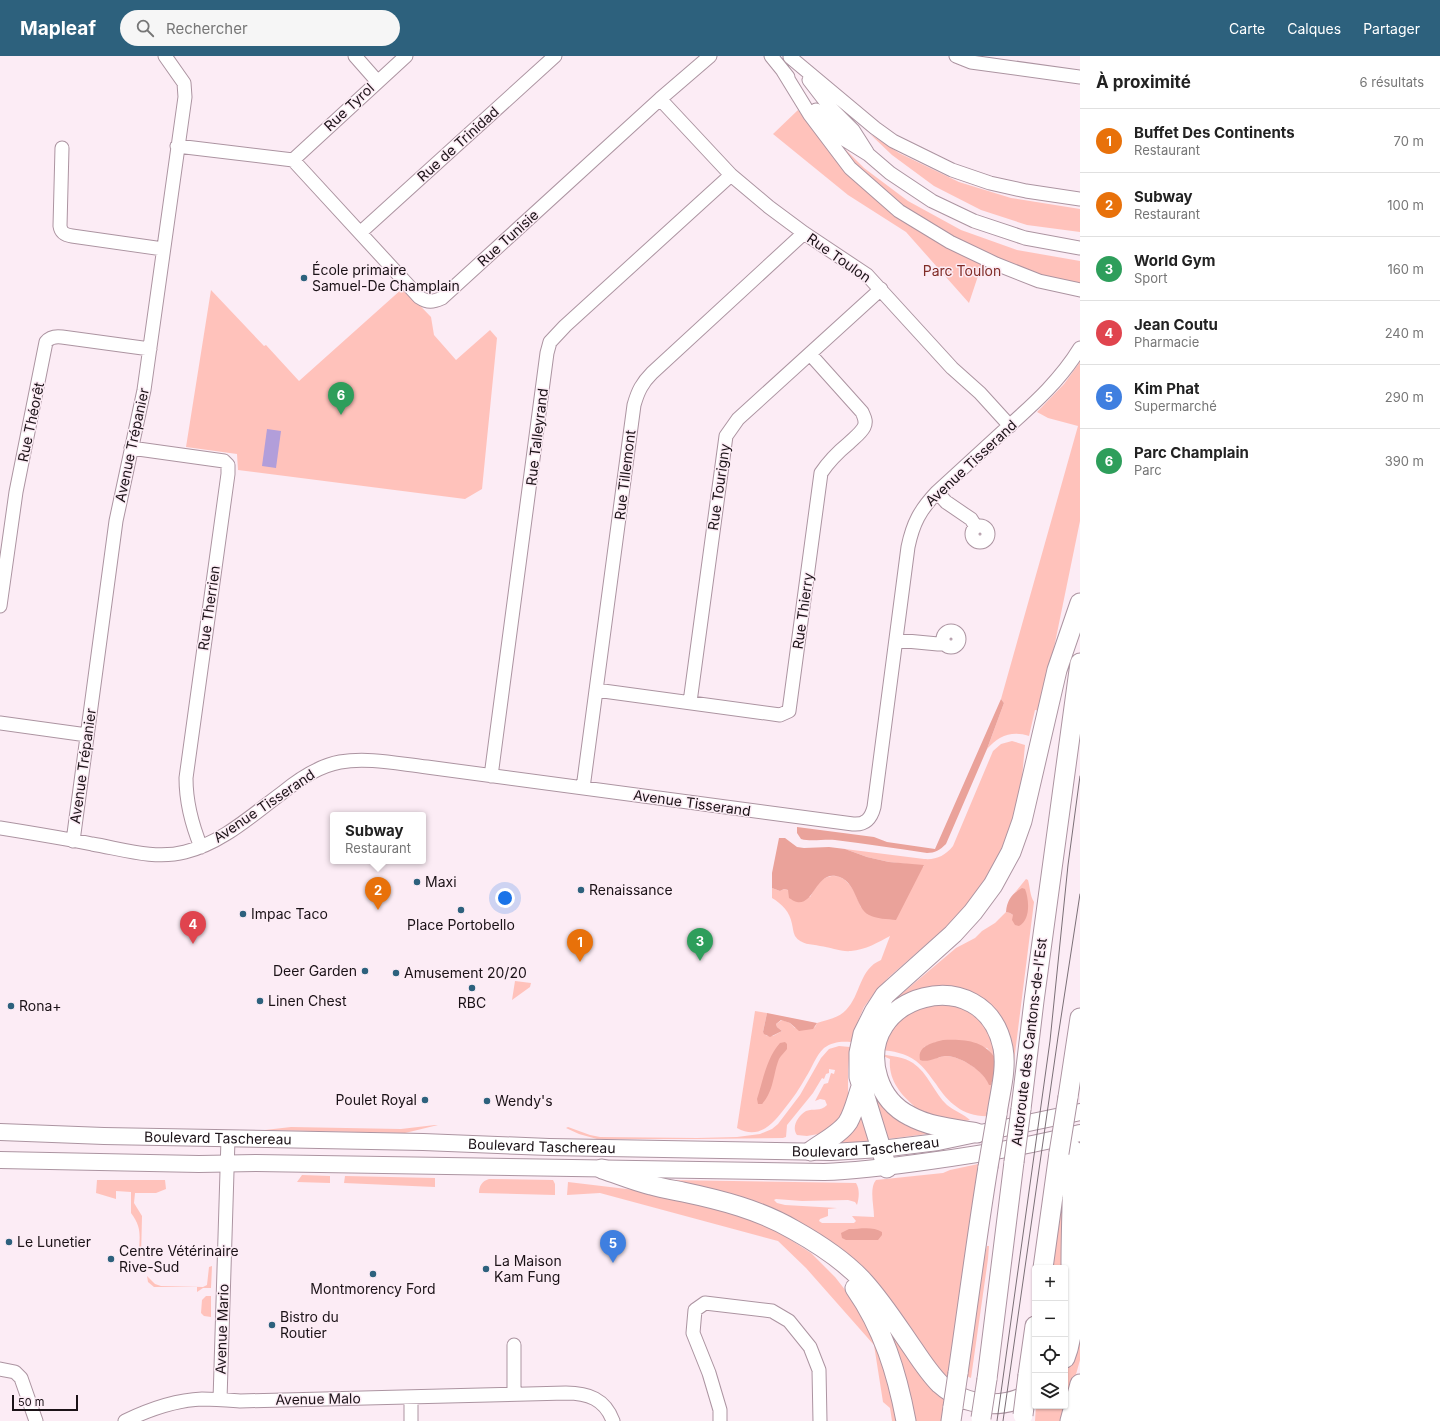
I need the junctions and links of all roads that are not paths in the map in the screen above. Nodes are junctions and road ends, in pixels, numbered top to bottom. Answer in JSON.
{"nodes":[{"id":1,"x":165,"y":56,"type":"edge"},
{"id":2,"x":355,"y":56,"type":"edge"},
{"id":3,"x":406,"y":56,"type":"edge"},
{"id":4,"x":555,"y":56,"type":"edge"},
{"id":5,"x":710,"y":56,"type":"edge"},
{"id":6,"x":770,"y":56,"type":"edge"},
{"id":7,"x":956,"y":56,"type":"edge"},
{"id":8,"x":790,"y":57,"type":"edge"},
{"id":9,"x":783,"y":71,"type":"junction"},
{"id":10,"x":1080,"y":77,"type":"edge"},
{"id":11,"x":377,"y":81,"type":"junction"},
{"id":12,"x":660,"y":99,"type":"junction"},
{"id":13,"x":177,"y":146,"type":"junction"},
{"id":14,"x":62,"y":148,"type":"dead end"},
{"id":15,"x":869,"y":155,"type":"junction"},
{"id":16,"x":292,"y":160,"type":"junction"},
{"id":17,"x":732,"y":175,"type":"junction"},
{"id":18,"x":1080,"y":199,"type":"edge"},
{"id":19,"x":361,"y":232,"type":"junction"},
{"id":20,"x":804,"y":233,"type":"junction"},
{"id":21,"x":1080,"y":248,"type":"edge"},
{"id":22,"x":163,"y":249,"type":"junction"},
{"id":23,"x":881,"y":289,"type":"junction"},
{"id":24,"x":1080,"y":290,"type":"edge"},
{"id":25,"x":1080,"y":348,"type":"edge"},
{"id":26,"x":150,"y":349,"type":"junction"},
{"id":27,"x":810,"y":354,"type":"junction"},
{"id":28,"x":1010,"y":426,"type":"junction"},
{"id":29,"x":131,"y":448,"type":"junction"},
{"id":30,"x":937,"y":492,"type":"junction"},
{"id":31,"x":976,"y":527,"type":"dead end"},
{"id":32,"x":1080,"y":603,"type":"edge"},
{"id":33,"x":0,"y":606,"type":"edge"},
{"id":34,"x":896,"y":640,"type":"junction"},
{"id":35,"x":944,"y":643,"type":"dead end"},
{"id":36,"x":1080,"y":662,"type":"edge"},
{"id":37,"x":596,"y":690,"type":"junction"},
{"id":38,"x":690,"y":702,"type":"junction"},
{"id":39,"x":0,"y":723,"type":"edge"},
{"id":40,"x":87,"y":735,"type":"junction"},
{"id":41,"x":491,"y":776,"type":"junction"},
{"id":42,"x":583,"y":788,"type":"junction"},
{"id":43,"x":0,"y":828,"type":"edge"},
{"id":44,"x":73,"y":841,"type":"junction"},
{"id":45,"x":201,"y":847,"type":"junction"},
{"id":46,"x":1080,"y":1018,"type":"edge"},
{"id":47,"x":861,"y":1087,"type":"junction"},
{"id":48,"x":1074,"y":1101,"type":"edge"},
{"id":49,"x":0,"y":1132,"type":"edge"},
{"id":50,"x":977,"y":1133,"type":"junction"},
{"id":51,"x":228,"y":1139,"type":"junction"},
{"id":52,"x":1071,"y":1145,"type":"edge"},
{"id":53,"x":881,"y":1149,"type":"junction"},
{"id":54,"x":811,"y":1151,"type":"junction"},
{"id":55,"x":0,"y":1160,"type":"edge"},
{"id":56,"x":1014,"y":1162,"type":"junction"},
{"id":57,"x":227,"y":1163,"type":"junction"},
{"id":58,"x":887,"y":1168,"type":"junction"},
{"id":59,"x":602,"y":1169,"type":"junction"},
{"id":60,"x":813,"y":1242,"type":"junction"},
{"id":61,"x":1044,"y":1265,"type":"edge"},
{"id":62,"x":972,"y":1276,"type":"junction"},
{"id":63,"x":1034,"y":1337,"type":"edge"},
{"id":64,"x":514,"y":1345,"type":"dead end"},
{"id":65,"x":1068,"y":1350,"type":"edge"},
{"id":66,"x":0,"y":1369,"type":"edge"},
{"id":67,"x":1033,"y":1373,"type":"edge"},
{"id":68,"x":1032,"y":1383,"type":"edge"},
{"id":69,"x":1080,"y":1384,"type":"edge"},
{"id":70,"x":514,"y":1394,"type":"junction"},
{"id":71,"x":411,"y":1397,"type":"junction"},
{"id":72,"x":220,"y":1400,"type":"junction"},
{"id":73,"x":952,"y":1414,"type":"edge"},
{"id":74,"x":1022,"y":1418,"type":"edge"},
{"id":75,"x":981,"y":1419,"type":"edge"},
{"id":76,"x":36,"y":1421,"type":"edge"},
{"id":77,"x":126,"y":1421,"type":"edge"},
{"id":78,"x":411,"y":1421,"type":"edge"},
{"id":79,"x":613,"y":1421,"type":"edge"},
{"id":80,"x":720,"y":1421,"type":"edge"},
{"id":81,"x":820,"y":1421,"type":"edge"},
{"id":82,"x":906,"y":1421,"type":"edge"},
{"id":83,"x":1070,"y":1421,"type":"edge"}],
"edges":[{"from":1,"to":13,"type":"street","name":"Avenue Trépanier"},
{"from":2,"to":11,"type":"street"},
{"from":3,"to":11,"type":"street","name":"Rue Tyrol"},
{"from":4,"to":19,"type":"street","name":"Rue de Trinidad"},
{"from":5,"to":12,"type":"street","name":"Rue Tunisie"},
{"from":6,"to":9,"type":"street"},
{"from":7,"to":10,"type":"street"},
{"from":8,"to":15,"type":"street"},
{"from":8,"to":18,"type":"street"},
{"from":9,"to":15,"type":"street"},
{"from":9,"to":24,"type":"street"},
{"from":11,"to":16,"type":"street","name":"Rue Tyrol"},
{"from":12,"to":17,"type":"street","name":"Rue Toulon"},
{"from":12,"to":19,"type":"street","name":"Rue Tunisie"},
{"from":13,"to":16,"type":"street"},
{"from":13,"to":22,"type":"street","name":"Avenue Trépanier"},
{"from":14,"to":22,"type":"street"},
{"from":15,"to":21,"type":"street"},
{"from":16,"to":19,"type":"street","name":"Rue Tunisie"},
{"from":17,"to":20,"type":"street","name":"Rue Toulon"},
{"from":17,"to":41,"type":"street","name":"Rue Talleyrand"},
{"from":20,"to":23,"type":"street","name":"Rue Toulon"},
{"from":20,"to":37,"type":"street","name":"Rue Tillemont"},
{"from":22,"to":26,"type":"street","name":"Avenue Trépanier"},
{"from":23,"to":27,"type":"street","name":"Rue Tourigny"},
{"from":23,"to":28,"type":"street","name":"Rue Toulon"},
{"from":25,"to":28,"type":"street","name":"Avenue Tisserand"},
{"from":26,"to":29,"type":"street","name":"Avenue Trépanier"},
{"from":26,"to":33,"type":"street","name":"Rue Théorêt"},
{"from":27,"to":38,"type":"street","name":"Rue Tourigny"},
{"from":27,"to":38,"type":"street","name":"Rue Thierry"},
{"from":28,"to":30,"type":"street","name":"Avenue Tisserand"},
{"from":29,"to":40,"type":"street","name":"Avenue Trépanier"},
{"from":29,"to":45,"type":"street","name":"Rue Therrien"},
{"from":30,"to":31,"type":"street"},
{"from":30,"to":34,"type":"street","name":"Avenue Tisserand"},
{"from":32,"to":47,"type":"highway"},
{"from":34,"to":35,"type":"street"},
{"from":34,"to":42,"type":"street","name":"Avenue Tisserand"},
{"from":36,"to":56,"type":"highway","name":"Autoroute des Cantons-de-l'Est","bridge":true},
{"from":37,"to":38,"type":"street","name":"Rue Thierry"},
{"from":37,"to":42,"type":"street","name":"Rue Tillemont"},
{"from":39,"to":40,"type":"street"},
{"from":40,"to":44,"type":"street","name":"Avenue Trépanier"},
{"from":41,"to":42,"type":"street","name":"Avenue Tisserand"},
{"from":41,"to":45,"type":"street","name":"Avenue Tisserand"},
{"from":43,"to":44,"type":"street","name":"Avenue Tisserand"},
{"from":44,"to":45,"type":"street","name":"Avenue Tisserand"},
{"from":46,"to":48,"type":"highway"},
{"from":47,"to":53,"type":"highway"},
{"from":47,"to":54,"type":"highway"},
{"from":48,"to":50,"type":"main road","name":"Boulevard Taschereau"},
{"from":48,"to":52,"type":"highway","bridge":true},
{"from":49,"to":51,"type":"main road","name":"Boulevard Taschereau"},
{"from":50,"to":53,"type":"main road","name":"Boulevard Taschereau"},
{"from":50,"to":62,"type":"highway","bridge":true},
{"from":51,"to":54,"type":"main road","name":"Boulevard Taschereau"},
{"from":51,"to":57,"type":"street","name":"Avenue Mario"},
{"from":52,"to":58,"type":"main road","name":"Boulevard Taschereau"},
{"from":52,"to":61,"type":"highway"},
{"from":52,"to":65,"type":"highway"},
{"from":53,"to":54,"type":"main road","name":"Boulevard Taschereau"},
{"from":53,"to":58,"type":"highway"},
{"from":55,"to":57,"type":"main road","name":"Boulevard Taschereau"},
{"from":56,"to":62,"type":"highway"},
{"from":56,"to":75,"type":"highway","name":"Autoroute des Cantons-de-l'Est","bridge":true},
{"from":57,"to":59,"type":"main road","name":"Boulevard Taschereau"},
{"from":57,"to":72,"type":"street","name":"Avenue Mario"},
{"from":58,"to":59,"type":"main road","name":"Boulevard Taschereau"},
{"from":59,"to":60,"type":"highway"},
{"from":60,"to":68,"type":"highway"},
{"from":60,"to":82,"type":"highway"},
{"from":62,"to":73,"type":"highway","bridge":true},
{"from":63,"to":67,"type":"highway"},
{"from":64,"to":70,"type":"street"},
{"from":66,"to":76,"type":"street"},
{"from":68,"to":74,"type":"highway","bridge":true},
{"from":69,"to":83,"type":"highway"},
{"from":70,"to":71,"type":"street","name":"Avenue Malo"},
{"from":70,"to":79,"type":"street","name":"Avenue Malo"},
{"from":71,"to":72,"type":"street","name":"Avenue Malo"},
{"from":71,"to":78,"type":"street"},
{"from":72,"to":77,"type":"street","name":"Avenue Malo"},
{"from":80,"to":81,"type":"street"}]}
